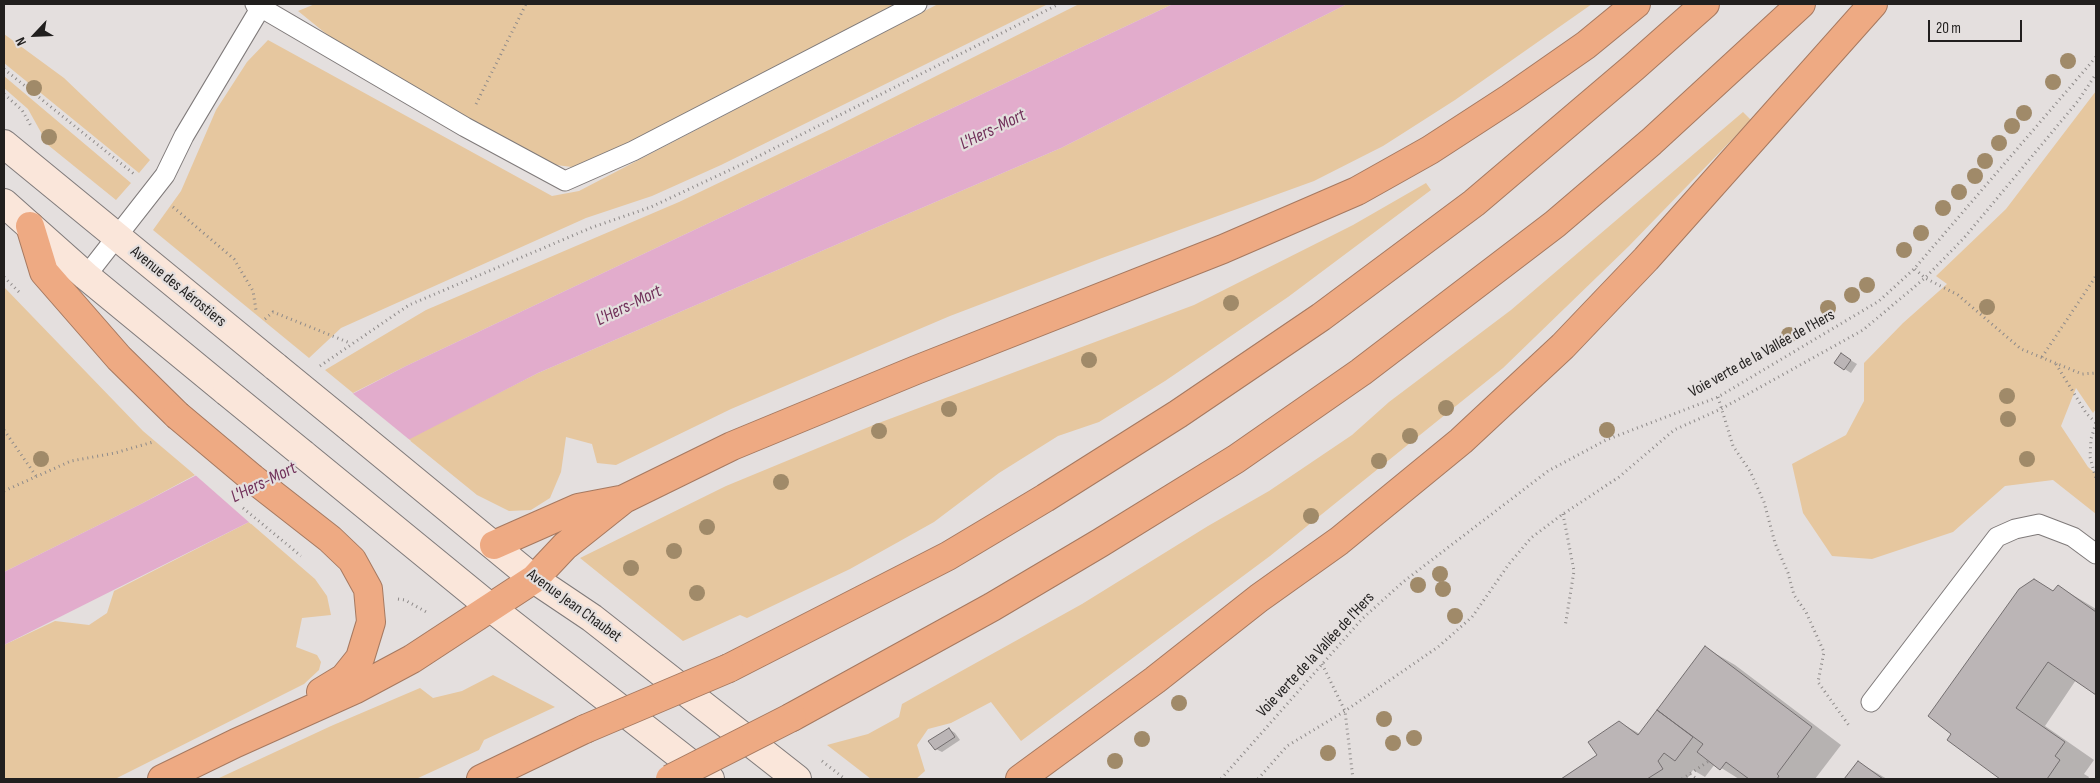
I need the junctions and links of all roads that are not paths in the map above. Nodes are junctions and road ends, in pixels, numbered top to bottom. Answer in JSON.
{"nodes":[{"id":1,"x":918,"y":4,"type":"edge"},
{"id":2,"x":1636,"y":4,"type":"edge"},
{"id":3,"x":1705,"y":4,"type":"edge"},
{"id":4,"x":1801,"y":4,"type":"edge"},
{"id":5,"x":1874,"y":4,"type":"edge"},
{"id":6,"x":260,"y":5,"type":"edge"},
{"id":7,"x":4,"y":144,"type":"edge"},
{"id":8,"x":4,"y":203,"type":"edge"},
{"id":9,"x":30,"y":226,"type":"junction"},
{"id":10,"x":117,"y":237,"type":"junction"},
{"id":11,"x":86,"y":276,"type":"junction"},
{"id":12,"x":353,"y":430,"type":"joint"},
{"id":13,"x":624,"y":499,"type":"junction"},
{"id":14,"x":494,"y":545,"type":"junction"},
{"id":15,"x":2096,"y":554,"type":"edge"},
{"id":16,"x":534,"y":579,"type":"junction"},
{"id":17,"x":490,"y":607,"type":"junction"},
{"id":18,"x":1871,"y":702,"type":"dead end"},
{"id":19,"x":236,"y":743,"type":"junction"},
{"id":20,"x":162,"y":779,"type":"edge"},
{"id":21,"x":481,"y":779,"type":"edge"},
{"id":22,"x":670,"y":779,"type":"edge"},
{"id":23,"x":710,"y":779,"type":"edge"},
{"id":24,"x":797,"y":779,"type":"edge"},
{"id":25,"x":1020,"y":779,"type":"edge"}],
"edges":[{"from":1,"to":6,"type":"lane"},
{"from":2,"to":13,"type":"highway"},
{"from":3,"to":21,"type":"highway","bridge":true},
{"from":4,"to":22,"type":"highway","bridge":true},
{"from":5,"to":25,"type":"highway"},
{"from":6,"to":10,"type":"lane"},
{"from":7,"to":10,"type":"main road","name":"Avenue des Aérostiers"},
{"from":8,"to":9,"type":"main road"},
{"from":9,"to":11,"type":"main road"},
{"from":9,"to":19,"type":"highway","bridge":true},
{"from":10,"to":11,"type":"lane"},
{"from":10,"to":12,"type":"main road","name":"Avenue des Aérostiers","bridge":true},
{"from":11,"to":17,"type":"main road","bridge":true},
{"from":12,"to":14,"type":"main road","name":"Avenue Jean Chaubet"},
{"from":13,"to":14,"type":"highway"},
{"from":13,"to":16,"type":"highway"},
{"from":14,"to":16,"type":"main road","name":"Avenue Jean Chaubet"},
{"from":15,"to":18,"type":"lane"},
{"from":16,"to":17,"type":"highway"},
{"from":16,"to":24,"type":"main road","name":"Avenue Jean Chaubet"},
{"from":17,"to":19,"type":"highway"},
{"from":17,"to":23,"type":"main road"},
{"from":19,"to":20,"type":"highway"}]}
